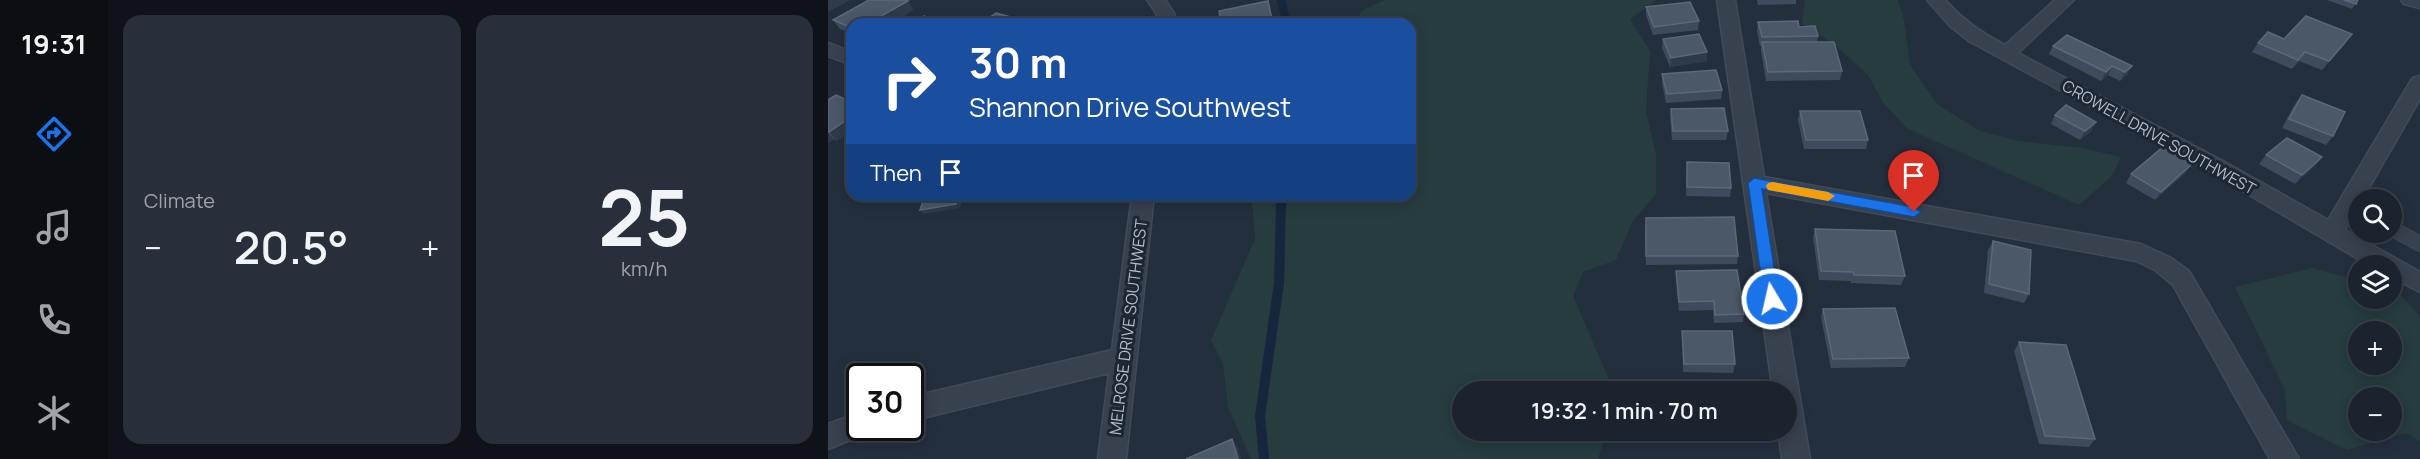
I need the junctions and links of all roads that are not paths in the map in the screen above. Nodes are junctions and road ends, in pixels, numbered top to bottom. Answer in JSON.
{"nodes":[{"id":1,"x":1156,"y":0,"type":"edge"},
{"id":2,"x":1726,"y":0,"type":"edge"},
{"id":3,"x":1936,"y":0,"type":"edge"},
{"id":4,"x":2065,"y":0,"type":"edge"},
{"id":5,"x":2410,"y":0,"type":"edge"},
{"id":6,"x":2420,"y":3,"type":"edge"},
{"id":7,"x":1166,"y":18,"type":"edge"},
{"id":8,"x":828,"y":50,"type":"edge"},
{"id":9,"x":2006,"y":54,"type":"junction"},
{"id":10,"x":846,"y":57,"type":"edge"},
{"id":11,"x":2416,"y":96,"type":"edge"},
{"id":12,"x":1754,"y":183,"type":"junction"},
{"id":13,"x":2364,"y":189,"type":"edge"},
{"id":14,"x":1142,"y":201,"type":"edge"},
{"id":15,"x":2348,"y":214,"type":"edge"},
{"id":16,"x":2332,"y":232,"type":"junction"},
{"id":17,"x":2402,"y":234,"type":"edge"},
{"id":18,"x":2420,"y":244,"type":"edge"},
{"id":19,"x":2371,"y":255,"type":"edge"},
{"id":20,"x":2402,"y":273,"type":"edge"},
{"id":21,"x":2420,"y":283,"type":"edge"},
{"id":22,"x":1125,"y":358,"type":"junction"},
{"id":23,"x":1784,"y":381,"type":"edge"},
{"id":24,"x":924,"y":406,"type":"edge"},
{"id":25,"x":846,"y":430,"type":"edge"},
{"id":26,"x":828,"y":437,"type":"edge"},
{"id":27,"x":1793,"y":441,"type":"edge"},
{"id":28,"x":1112,"y":459,"type":"edge"},
{"id":29,"x":1796,"y":459,"type":"edge"},
{"id":30,"x":2284,"y":459,"type":"edge"}],
"edges":[{"from":1,"to":7,"type":"street"},
{"from":2,"to":12,"type":"street"},
{"from":3,"to":9,"type":"street","name":"CROWELL DRIVE SOUTHWEST"},
{"from":4,"to":9,"type":"street"},
{"from":5,"to":6,"type":"street"},
{"from":8,"to":10,"type":"street"},
{"from":9,"to":16,"type":"street","name":"CROWELL DRIVE SOUTHWEST"},
{"from":11,"to":13,"type":"street"},
{"from":12,"to":23,"type":"street"},
{"from":12,"to":30,"type":"street"},
{"from":14,"to":22,"type":"street","name":"MELROSE DRIVE SOUTHWEST"},
{"from":15,"to":16,"type":"street"},
{"from":16,"to":19,"type":"street","name":"CROWELL DRIVE SOUTHWEST"},
{"from":17,"to":18,"type":"lane"},
{"from":20,"to":21,"type":"street","name":"CROWELL DRIVE SOUTHWEST"},
{"from":22,"to":24,"type":"street"},
{"from":22,"to":28,"type":"street","name":"MELROSE DRIVE SOUTHWEST"},
{"from":25,"to":26,"type":"street"},
{"from":27,"to":29,"type":"street"}]}
